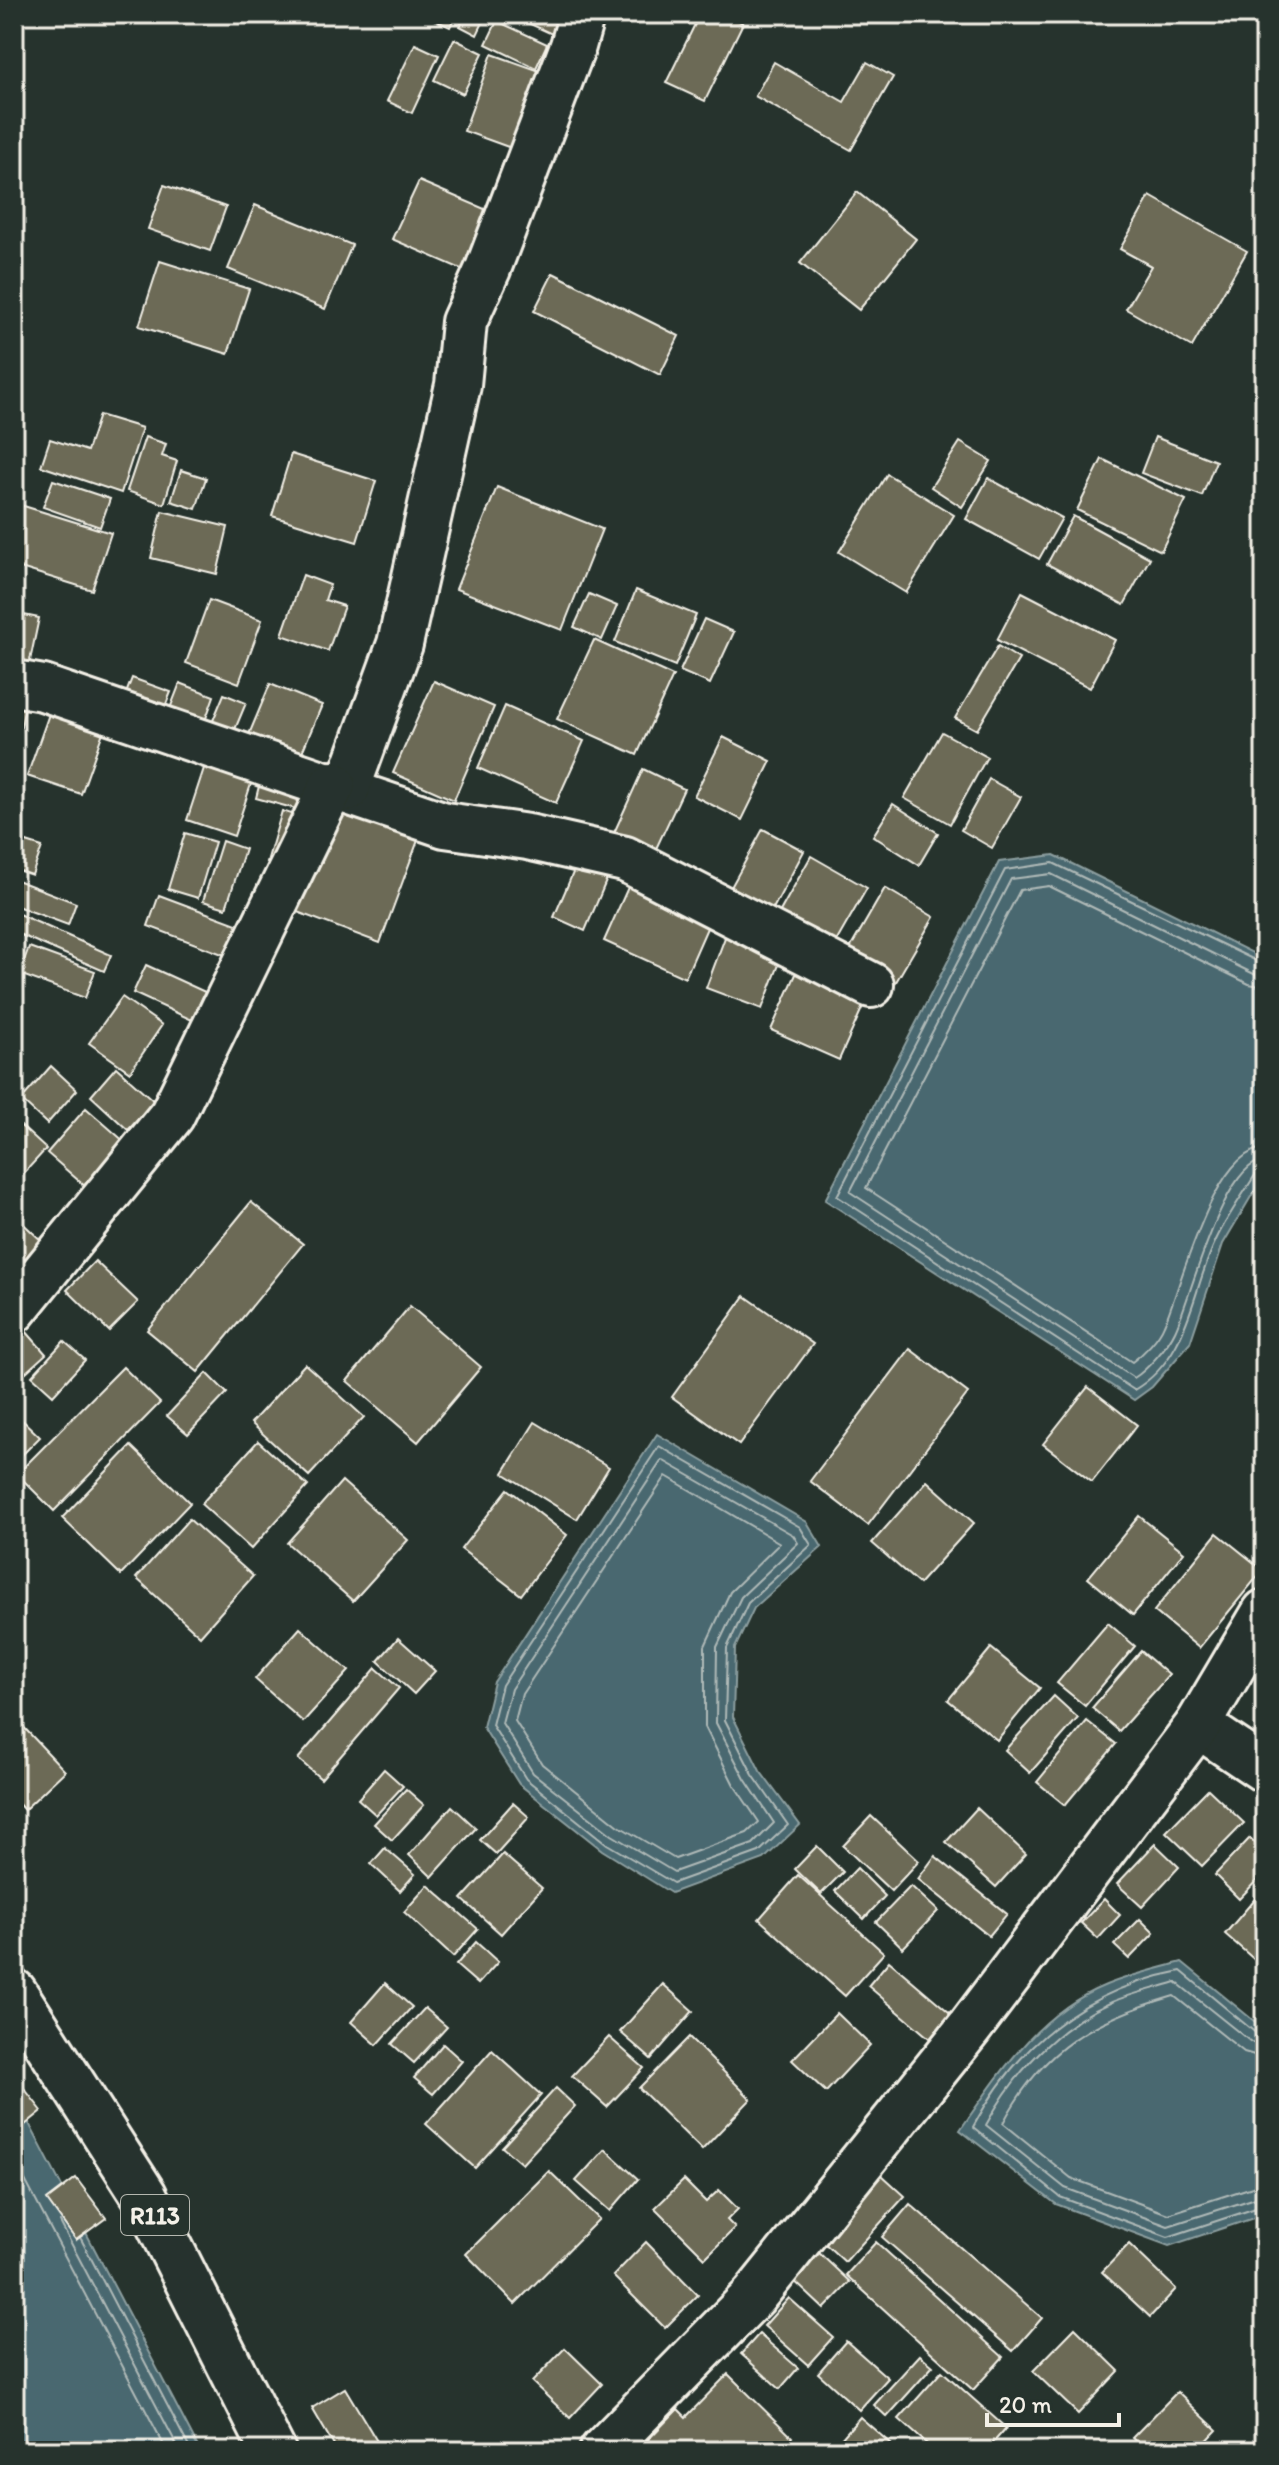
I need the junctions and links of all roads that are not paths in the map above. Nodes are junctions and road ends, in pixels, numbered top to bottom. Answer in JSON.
{"nodes":[{"id":1,"x":582,"y":14,"type":"edge"},
{"id":2,"x":14,"y":683,"type":"edge"},
{"id":3,"x":340,"y":787,"type":"junction"},
{"id":4,"x":871,"y":985,"type":"dead end"},
{"id":5,"x":14,"y":1310,"type":"edge"},
{"id":6,"x":1265,"y":1612,"type":"edge"},
{"id":7,"x":1198,"y":1725,"type":"junction"},
{"id":8,"x":1265,"y":1770,"type":"edge"},
{"id":9,"x":14,"y":1992,"type":"edge"},
{"id":10,"x":273,"y":2451,"type":"edge"},
{"id":11,"x":602,"y":2451,"type":"edge"}],
"edges":[{"from":1,"to":3,"type":"street"},
{"from":2,"to":3,"type":"street"},
{"from":3,"to":4,"type":"street"},
{"from":3,"to":5,"type":"street"},
{"from":6,"to":7,"type":"street"},
{"from":7,"to":8,"type":"street"},
{"from":7,"to":11,"type":"street"},
{"from":9,"to":10,"type":"street","number":"R113"}]}
